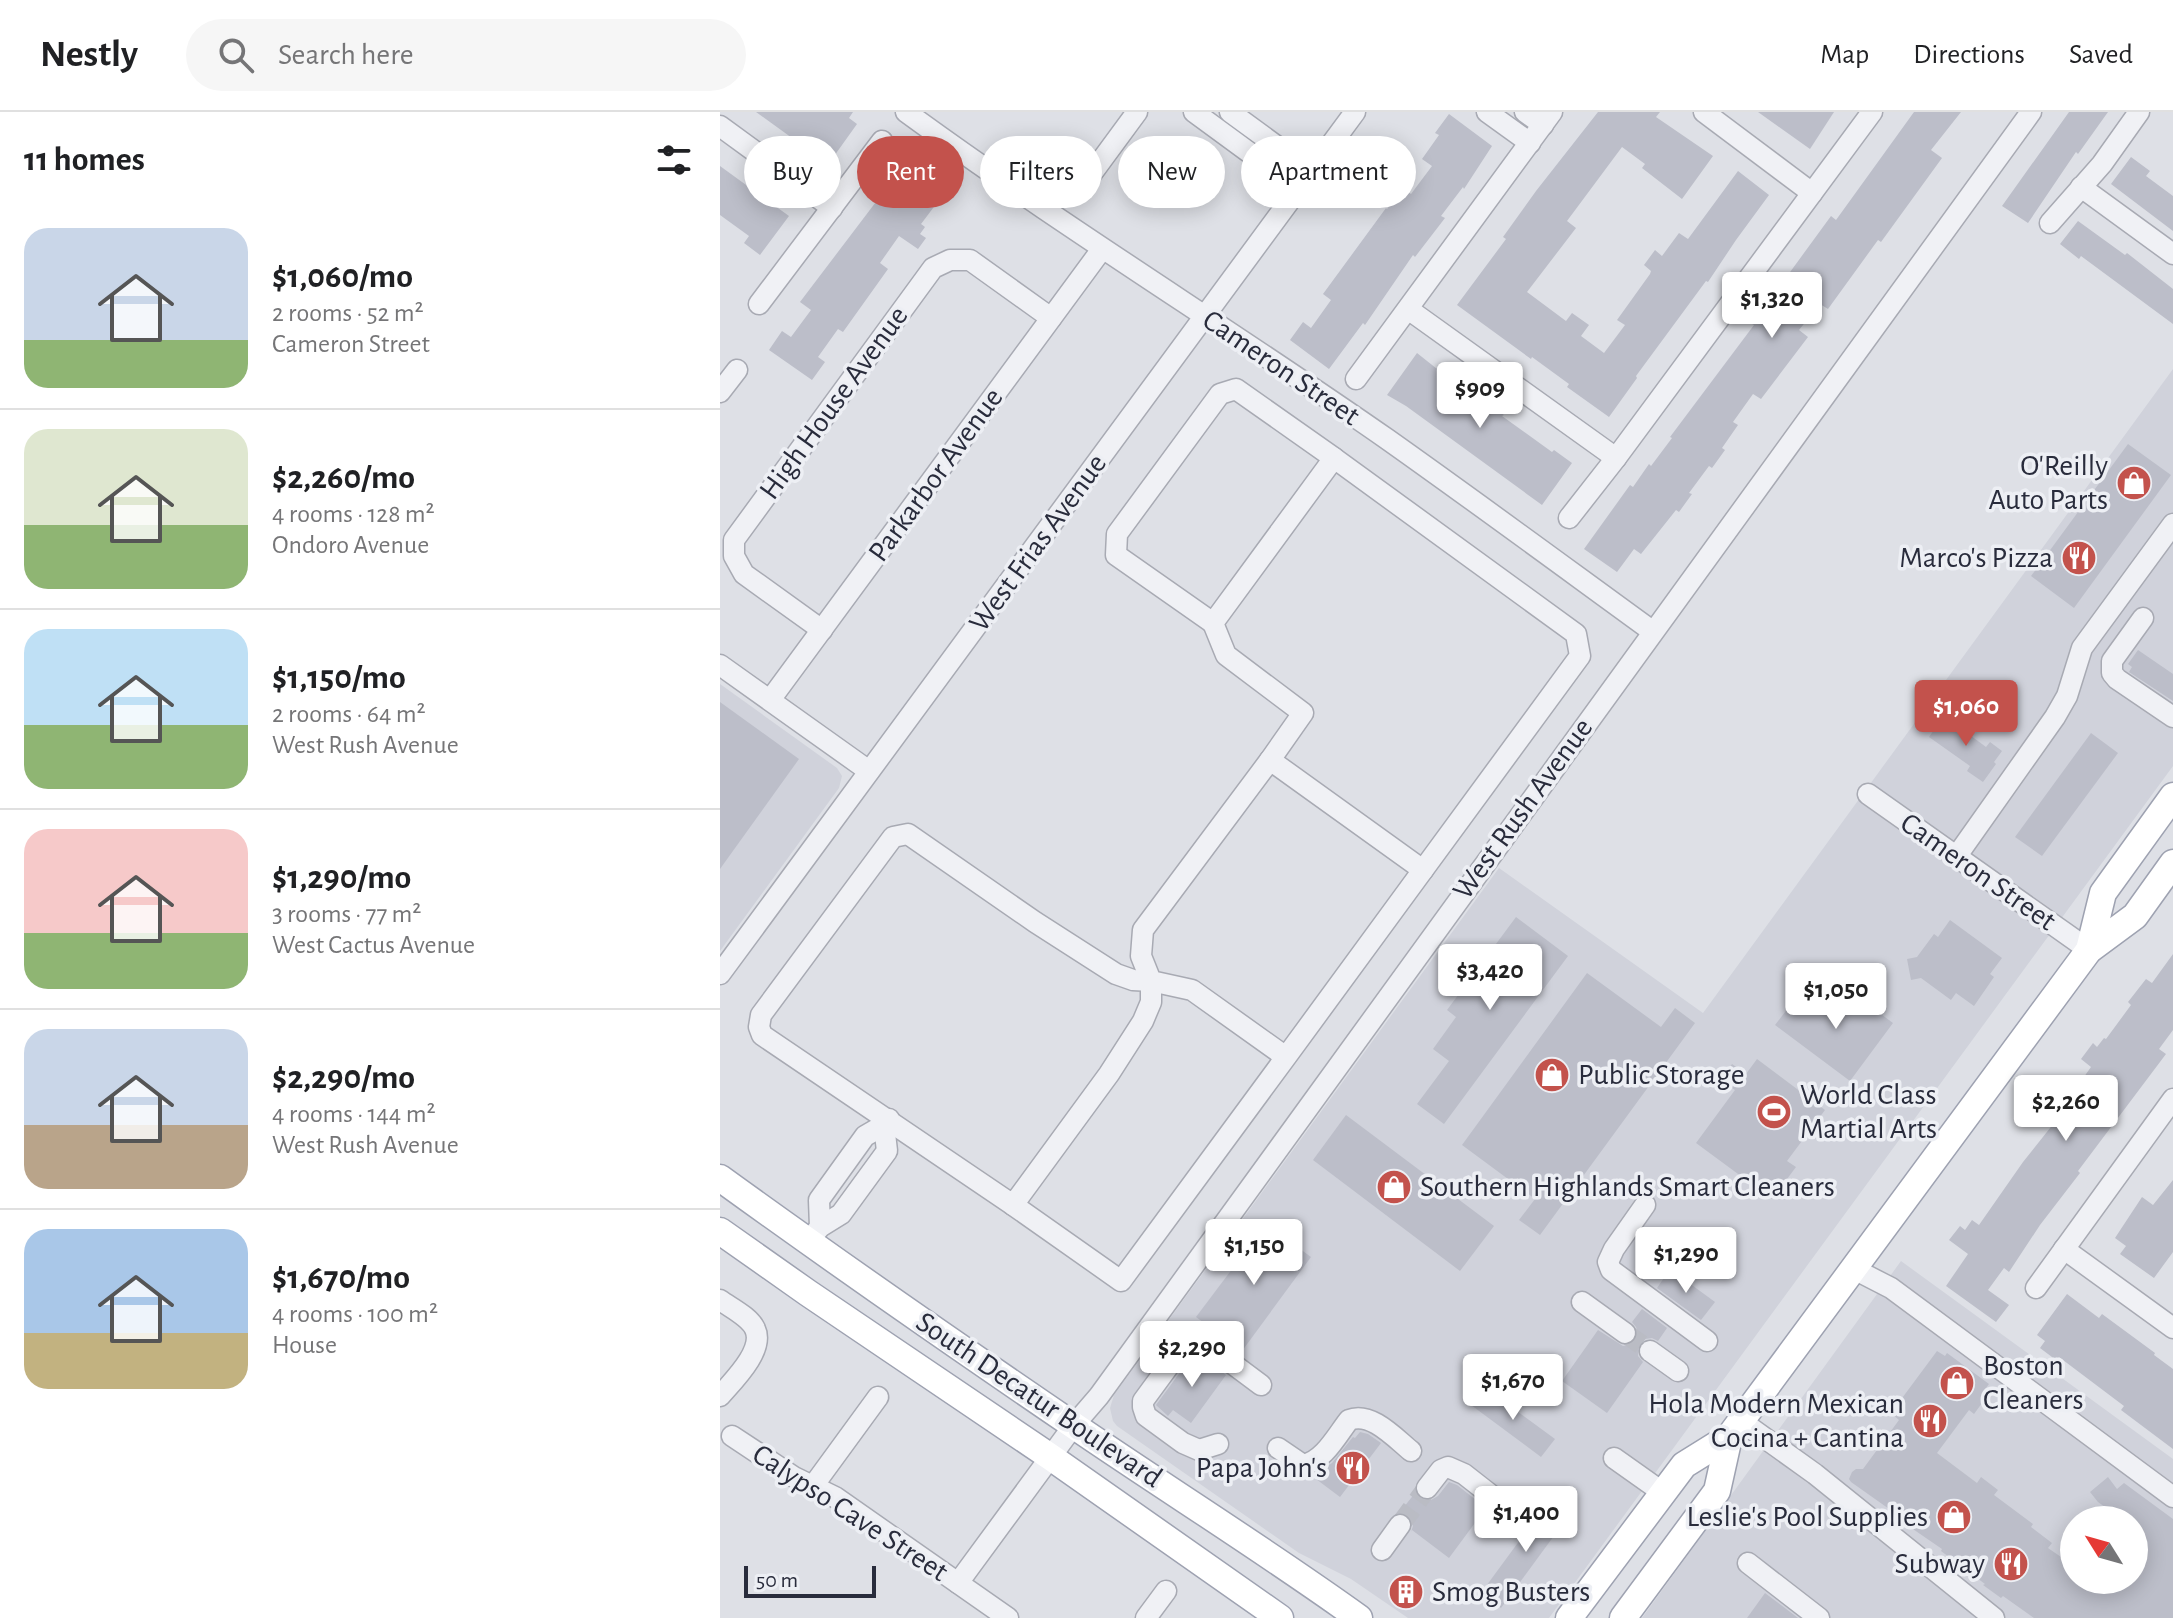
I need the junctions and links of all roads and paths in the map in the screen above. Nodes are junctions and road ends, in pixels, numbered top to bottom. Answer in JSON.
{"nodes":[{"id":1,"x":906,"y":112,"type":"edge"},
{"id":2,"x":1194,"y":112,"type":"edge"},
{"id":3,"x":1230,"y":112,"type":"edge"},
{"id":4,"x":1355,"y":112,"type":"edge"},
{"id":5,"x":1487,"y":112,"type":"edge"},
{"id":6,"x":1525,"y":112,"type":"edge"},
{"id":7,"x":1704,"y":112,"type":"edge"},
{"id":8,"x":1872,"y":112,"type":"edge"},
{"id":9,"x":2031,"y":112,"type":"edge"},
{"id":10,"x":2139,"y":112,"type":"edge"},
{"id":11,"x":1133,"y":113,"type":"edge"},
{"id":12,"x":1216,"y":118,"type":"edge"},
{"id":13,"x":1548,"y":119,"type":"edge"},
{"id":14,"x":720,"y":126,"type":"edge"},
{"id":15,"x":1263,"y":136,"type":"edge"},
{"id":16,"x":1338,"y":136,"type":"edge"},
{"id":17,"x":1241,"y":139,"type":"edge"},
{"id":18,"x":1530,"y":143,"type":"junction"},
{"id":19,"x":744,"y":144,"type":"edge"},
{"id":20,"x":1102,"y":158,"type":"edge"},
{"id":21,"x":857,"y":174,"type":"edge"},
{"id":22,"x":2081,"y":187,"type":"junction"},
{"id":23,"x":1812,"y":193,"type":"junction"},
{"id":24,"x":841,"y":196,"type":"edge"},
{"id":25,"x":832,"y":208,"type":"edge"},
{"id":26,"x":1285,"y":208,"type":"edge"},
{"id":27,"x":2050,"y":223,"type":"dead end"},
{"id":28,"x":1102,"y":249,"type":"junction"},
{"id":29,"x":2173,"y":254,"type":"edge"},
{"id":30,"x":759,"y":304,"type":"dead end"},
{"id":31,"x":1408,"y":309,"type":"junction"},
{"id":32,"x":1206,"y":316,"type":"junction"},
{"id":33,"x":1051,"y":318,"type":"junction"},
{"id":34,"x":737,"y":370,"type":"dead end"},
{"id":35,"x":1356,"y":379,"type":"dead end"},
{"id":36,"x":720,"y":392,"type":"edge"},
{"id":37,"x":1334,"y":458,"type":"junction"},
{"id":38,"x":1616,"y":458,"type":"junction"},
{"id":39,"x":1569,"y":518,"type":"dead end"},
{"id":40,"x":2173,"y":524,"type":"edge"},
{"id":41,"x":2143,"y":618,"type":"dead end"},
{"id":42,"x":1213,"y":623,"type":"junction"},
{"id":43,"x":822,"y":630,"type":"junction"},
{"id":44,"x":1652,"y":631,"type":"junction"},
{"id":45,"x":720,"y":665,"type":"edge"},
{"id":46,"x":770,"y":700,"type":"junction"},
{"id":47,"x":2173,"y":717,"type":"edge"},
{"id":48,"x":1270,"y":760,"type":"junction"},
{"id":49,"x":869,"y":771,"type":"junction"},
{"id":50,"x":1868,"y":794,"type":"dead end"},
{"id":51,"x":2173,"y":796,"type":"edge"},
{"id":52,"x":1956,"y":857,"type":"junction"},
{"id":53,"x":2173,"y":863,"type":"edge"},
{"id":54,"x":1423,"y":870,"type":"junction"},
{"id":55,"x":2089,"y":950,"type":"junction"},
{"id":56,"x":720,"y":974,"type":"edge"},
{"id":57,"x":1151,"y":981,"type":"junction"},
{"id":58,"x":1286,"y":1057,"type":"junction"},
{"id":59,"x":2173,"y":1099,"type":"edge"},
{"id":60,"x":886,"y":1122,"type":"junction"},
{"id":61,"x":720,"y":1178,"type":"edge"},
{"id":62,"x":1013,"y":1205,"type":"junction"},
{"id":63,"x":1645,"y":1205,"type":"dead end"},
{"id":64,"x":720,"y":1231,"type":"edge"},
{"id":65,"x":814,"y":1234,"type":"junction"},
{"id":66,"x":2064,"y":1249,"type":"junction"},
{"id":67,"x":1854,"y":1269,"type":"junction"},
{"id":68,"x":2036,"y":1288,"type":"dead end"},
{"id":69,"x":720,"y":1300,"type":"edge"},
{"id":70,"x":1582,"y":1302,"type":"dead end"},
{"id":71,"x":2173,"y":1328,"type":"edge"},
{"id":72,"x":1625,"y":1333,"type":"tunnel mouth"},
{"id":73,"x":1707,"y":1341,"type":"dead end"},
{"id":74,"x":1650,"y":1351,"type":"tunnel mouth"},
{"id":75,"x":1678,"y":1371,"type":"dead end"},
{"id":76,"x":1261,"y":1385,"type":"dead end"},
{"id":77,"x":720,"y":1396,"type":"edge"},
{"id":78,"x":878,"y":1397,"type":"dead end"},
{"id":79,"x":1074,"y":1425,"type":"junction"},
{"id":80,"x":1735,"y":1429,"type":"junction"},
{"id":81,"x":732,"y":1436,"type":"dead end"},
{"id":82,"x":1218,"y":1444,"type":"dead end"},
{"id":83,"x":1278,"y":1448,"type":"dead end"},
{"id":84,"x":1411,"y":1451,"type":"dead end"},
{"id":85,"x":1052,"y":1458,"type":"junction"},
{"id":86,"x":1614,"y":1458,"type":"dead end"},
{"id":87,"x":813,"y":1486,"type":"junction"},
{"id":88,"x":1427,"y":1488,"type":"tunnel mouth"},
{"id":89,"x":1662,"y":1492,"type":"junction"},
{"id":90,"x":2173,"y":1497,"type":"edge"},
{"id":91,"x":1519,"y":1517,"type":"dead end"},
{"id":92,"x":1400,"y":1525,"type":"tunnel mouth"},
{"id":93,"x":1382,"y":1550,"type":"dead end"},
{"id":94,"x":1748,"y":1563,"type":"dead end"},
{"id":95,"x":958,"y":1583,"type":"junction"},
{"id":96,"x":1166,"y":1591,"type":"dead end"},
{"id":97,"x":1008,"y":1618,"type":"edge"},
{"id":98,"x":1146,"y":1618,"type":"edge"},
{"id":99,"x":1280,"y":1618,"type":"edge"},
{"id":100,"x":1359,"y":1618,"type":"edge"},
{"id":101,"x":1569,"y":1618,"type":"edge"},
{"id":102,"x":1623,"y":1618,"type":"edge"},
{"id":103,"x":1819,"y":1618,"type":"edge"},
{"id":104,"x":1994,"y":1618,"type":"edge"}],
"edges":[{"from":1,"to":28,"type":"street","name":"Cameron Street"},
{"from":2,"to":12,"type":"street"},
{"from":3,"to":15,"type":"street"},
{"from":4,"to":16,"type":"street","name":"West Frias Avenue"},
{"from":5,"to":18,"type":"street"},
{"from":6,"to":13,"type":"street"},
{"from":7,"to":23,"type":"street"},
{"from":8,"to":23,"type":"street"},
{"from":9,"to":44,"type":"street","name":"West Rush Avenue"},
{"from":10,"to":22,"type":"street"},
{"from":11,"to":20,"type":"street"},
{"from":12,"to":17,"type":"street"},
{"from":13,"to":18,"type":"street"},
{"from":14,"to":19,"type":"street"},
{"from":18,"to":31,"type":"street"},
{"from":21,"to":24,"type":"street"},
{"from":22,"to":27,"type":"street"},
{"from":22,"to":29,"type":"street"},
{"from":23,"to":38,"type":"street"},
{"from":25,"to":30,"type":"street"},
{"from":26,"to":32,"type":"street","name":"West Frias Avenue"},
{"from":28,"to":32,"type":"street","name":"Cameron Street"},
{"from":28,"to":33,"type":"street","name":"Parkarbor Avenue"},
{"from":31,"to":35,"type":"street"},
{"from":31,"to":38,"type":"street"},
{"from":32,"to":44,"type":"street","name":"Cameron Street"},
{"from":32,"to":49,"type":"street","name":"West Frias Avenue"},
{"from":33,"to":43,"type":"street","name":"Parkarbor Avenue"},
{"from":33,"to":43,"type":"street","name":"High House Avenue"},
{"from":34,"to":36,"type":"street"},
{"from":37,"to":42,"type":"street"},
{"from":37,"to":42,"type":"street"},
{"from":37,"to":54,"type":"street"},
{"from":38,"to":39,"type":"street"},
{"from":40,"to":52,"type":"street"},
{"from":41,"to":47,"type":"street"},
{"from":42,"to":48,"type":"street"},
{"from":43,"to":46,"type":"street","name":"Parkarbor Avenue"},
{"from":44,"to":79,"type":"street","name":"West Rush Avenue"},
{"from":45,"to":46,"type":"street"},
{"from":46,"to":49,"type":"street"},
{"from":48,"to":54,"type":"street"},
{"from":48,"to":57,"type":"street"},
{"from":49,"to":56,"type":"street","name":"West Frias Avenue"},
{"from":50,"to":52,"type":"street","name":"Cameron Street"},
{"from":51,"to":55,"type":"main road"},
{"from":52,"to":55,"type":"street","name":"Cameron Street"},
{"from":53,"to":55,"type":"main road"},
{"from":54,"to":58,"type":"street"},
{"from":55,"to":67,"type":"main road"},
{"from":57,"to":58,"type":"street"},
{"from":57,"to":60,"type":"street"},
{"from":57,"to":62,"type":"street"},
{"from":58,"to":62,"type":"street"},
{"from":59,"to":66,"type":"street"},
{"from":60,"to":62,"type":"street"},
{"from":60,"to":65,"type":"street"},
{"from":61,"to":65,"type":"main road","name":"South Decatur Boulevard"},
{"from":63,"to":73,"type":"street"},
{"from":64,"to":85,"type":"main road","name":"South Decatur Boulevard"},
{"from":65,"to":79,"type":"main road","name":"South Decatur Boulevard"},
{"from":66,"to":68,"type":"street"},
{"from":66,"to":71,"type":"street"},
{"from":67,"to":80,"type":"main road"},
{"from":67,"to":90,"type":"street"},
{"from":69,"to":77,"type":"street"},
{"from":70,"to":72,"type":"street"},
{"from":74,"to":75,"type":"street"},
{"from":76,"to":82,"type":"street"},
{"from":78,"to":87,"type":"street"},
{"from":79,"to":85,"type":"street","name":"West Rush Avenue"},
{"from":79,"to":100,"type":"main road","name":"South Decatur Boulevard"},
{"from":80,"to":89,"type":"main road"},
{"from":80,"to":102,"type":"main road"},
{"from":80,"to":104,"type":"street"},
{"from":81,"to":87,"type":"street","name":"Calypso Cave Street"},
{"from":83,"to":84,"type":"street"},
{"from":85,"to":95,"type":"street","name":"West Rush Avenue"},
{"from":85,"to":99,"type":"main road","name":"South Decatur Boulevard"},
{"from":86,"to":89,"type":"street"},
{"from":87,"to":95,"type":"street","name":"Calypso Cave Street"},
{"from":88,"to":91,"type":"street"},
{"from":89,"to":101,"type":"main road"},
{"from":92,"to":93,"type":"street"},
{"from":94,"to":103,"type":"street"},
{"from":95,"to":97,"type":"street","name":"Calypso Cave Street"},
{"from":96,"to":98,"type":"street"}]}
